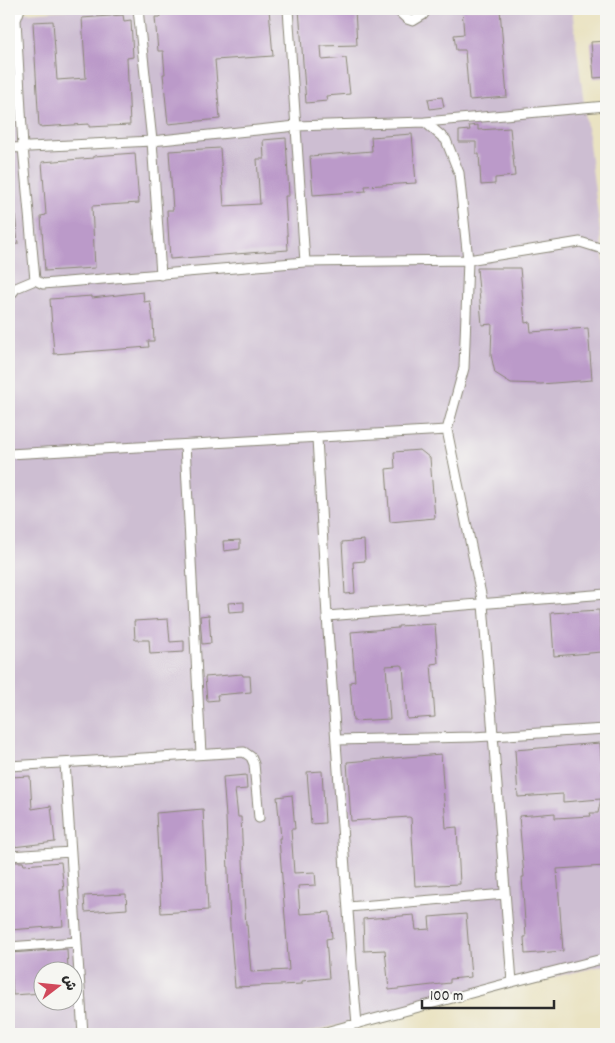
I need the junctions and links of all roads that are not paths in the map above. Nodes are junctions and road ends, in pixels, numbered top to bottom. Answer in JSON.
{"nodes":[{"id":1,"x":20,"y":9,"type":"edge"},
{"id":2,"x":138,"y":9,"type":"edge"},
{"id":3,"x":288,"y":9,"type":"edge"},
{"id":4,"x":396,"y":9,"type":"edge"},
{"id":5,"x":427,"y":9,"type":"edge"},
{"id":6,"x":606,"y":106,"type":"edge"},
{"id":7,"x":425,"y":122,"type":"junction"},
{"id":8,"x":296,"y":126,"type":"junction"},
{"id":9,"x":152,"y":141,"type":"junction"},
{"id":10,"x":23,"y":147,"type":"junction"},
{"id":11,"x":9,"y":148,"type":"edge"},
{"id":12,"x":606,"y":250,"type":"edge"},
{"id":13,"x":468,"y":260,"type":"junction"},
{"id":14,"x":305,"y":262,"type":"junction"},
{"id":15,"x":161,"y":275,"type":"junction"},
{"id":16,"x":35,"y":280,"type":"junction"},
{"id":17,"x":9,"y":297,"type":"edge"},
{"id":18,"x":447,"y":430,"type":"junction"},
{"id":19,"x":317,"y":438,"type":"junction"},
{"id":20,"x":185,"y":445,"type":"junction"},
{"id":21,"x":9,"y":454,"type":"edge"},
{"id":22,"x":606,"y":594,"type":"edge"},
{"id":23,"x":483,"y":604,"type":"junction"},
{"id":24,"x":327,"y":616,"type":"junction"},
{"id":25,"x":606,"y":729,"type":"edge"},
{"id":26,"x":492,"y":736,"type":"junction"},
{"id":27,"x":336,"y":740,"type":"junction"},
{"id":28,"x":201,"y":754,"type":"junction"},
{"id":29,"x":65,"y":763,"type":"junction"},
{"id":30,"x":9,"y":766,"type":"edge"},
{"id":31,"x":259,"y":818,"type":"dead end"},
{"id":32,"x":71,"y":852,"type":"junction"},
{"id":33,"x":9,"y":856,"type":"edge"},
{"id":34,"x":505,"y":894,"type":"junction"},
{"id":35,"x":348,"y":907,"type":"junction"},
{"id":36,"x":77,"y":942,"type":"junction"},
{"id":37,"x":9,"y":947,"type":"edge"},
{"id":38,"x":606,"y":958,"type":"edge"},
{"id":39,"x":512,"y":982,"type":"junction"},
{"id":40,"x":357,"y":1024,"type":"junction"},
{"id":41,"x":83,"y":1034,"type":"edge"},
{"id":42,"x":318,"y":1034,"type":"edge"}],
"edges":[{"from":1,"to":10,"type":"street"},
{"from":2,"to":9,"type":"street"},
{"from":3,"to":8,"type":"street"},
{"from":4,"to":5,"type":"street"},
{"from":6,"to":7,"type":"street"},
{"from":7,"to":8,"type":"street"},
{"from":7,"to":13,"type":"street"},
{"from":8,"to":9,"type":"street"},
{"from":8,"to":14,"type":"street"},
{"from":9,"to":10,"type":"street"},
{"from":9,"to":15,"type":"street"},
{"from":10,"to":11,"type":"street"},
{"from":10,"to":16,"type":"street"},
{"from":12,"to":13,"type":"street"},
{"from":13,"to":14,"type":"street"},
{"from":13,"to":18,"type":"street"},
{"from":14,"to":15,"type":"street"},
{"from":15,"to":16,"type":"street"},
{"from":16,"to":17,"type":"street"},
{"from":18,"to":19,"type":"street"},
{"from":18,"to":23,"type":"street"},
{"from":19,"to":20,"type":"street"},
{"from":19,"to":24,"type":"street"},
{"from":20,"to":21,"type":"street"},
{"from":20,"to":28,"type":"street"},
{"from":22,"to":23,"type":"street"},
{"from":23,"to":24,"type":"street"},
{"from":23,"to":26,"type":"street"},
{"from":24,"to":27,"type":"street"},
{"from":25,"to":26,"type":"street"},
{"from":26,"to":27,"type":"street"},
{"from":26,"to":34,"type":"street"},
{"from":27,"to":35,"type":"street"},
{"from":28,"to":29,"type":"street"},
{"from":28,"to":31,"type":"street"},
{"from":29,"to":30,"type":"street"},
{"from":29,"to":32,"type":"street"},
{"from":32,"to":33,"type":"street"},
{"from":32,"to":36,"type":"street"},
{"from":34,"to":35,"type":"street"},
{"from":34,"to":39,"type":"street"},
{"from":35,"to":40,"type":"street"},
{"from":36,"to":37,"type":"street"},
{"from":36,"to":41,"type":"street"},
{"from":38,"to":39,"type":"street"},
{"from":39,"to":40,"type":"street"},
{"from":40,"to":42,"type":"street"}]}
